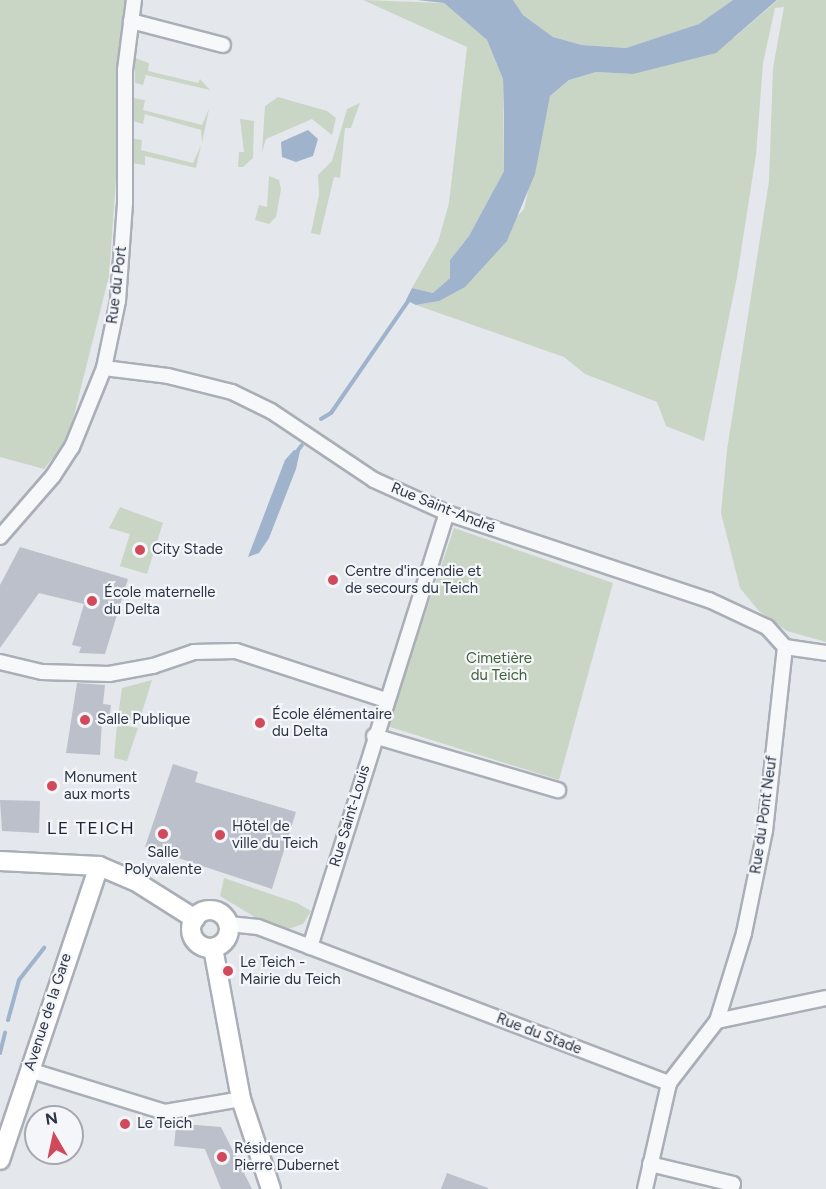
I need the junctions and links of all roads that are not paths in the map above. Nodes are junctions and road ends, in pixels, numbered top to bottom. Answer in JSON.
{"nodes":[{"id":1,"x":134,"y":0,"type":"edge"},
{"id":2,"x":131,"y":21,"type":"junction"},
{"id":3,"x":223,"y":45,"type":"dead end"},
{"id":4,"x":104,"y":368,"type":"junction"},
{"id":5,"x":447,"y":513,"type":"junction"},
{"id":6,"x":0,"y":537,"type":"edge"},
{"id":7,"x":785,"y":647,"type":"junction"},
{"id":8,"x":826,"y":653,"type":"edge"},
{"id":9,"x":0,"y":662,"type":"edge"},
{"id":10,"x":386,"y":700,"type":"junction"},
{"id":11,"x":374,"y":736,"type":"junction"},
{"id":12,"x":558,"y":790,"type":"dead end"},
{"id":13,"x":0,"y":861,"type":"edge"},
{"id":14,"x":99,"y":866,"type":"junction"},
{"id":15,"x":195,"y":919,"type":"junction"},
{"id":16,"x":229,"y":924,"type":"junction"},
{"id":17,"x":310,"y":947,"type":"junction"},
{"id":18,"x":213,"y":948,"type":"junction"},
{"id":19,"x":826,"y":998,"type":"edge"},
{"id":20,"x":717,"y":1021,"type":"junction"},
{"id":21,"x":29,"y":1070,"type":"junction"},
{"id":22,"x":669,"y":1083,"type":"junction"},
{"id":23,"x":241,"y":1099,"type":"junction"},
{"id":24,"x":0,"y":1160,"type":"edge"},
{"id":25,"x":650,"y":1164,"type":"junction"},
{"id":26,"x":271,"y":1189,"type":"edge"},
{"id":27,"x":645,"y":1189,"type":"edge"},
{"id":28,"x":731,"y":1189,"type":"edge"}],
"edges":[{"from":1,"to":2,"type":"street","name":"Rue du Port"},
{"from":2,"to":3,"type":"street"},
{"from":2,"to":4,"type":"street","name":"Rue du Port"},
{"from":4,"to":5,"type":"street","name":"Rue Saint-André"},
{"from":4,"to":6,"type":"street","name":"Rue du Port"},
{"from":5,"to":7,"type":"street","name":"Rue Saint-André"},
{"from":5,"to":10,"type":"street","name":"Rue Saint-Louis"},
{"from":7,"to":8,"type":"street"},
{"from":7,"to":20,"type":"street","name":"Rue du Pont Neuf"},
{"from":9,"to":10,"type":"street"},
{"from":10,"to":11,"type":"street","name":"Rue Saint-Louis"},
{"from":11,"to":12,"type":"street"},
{"from":11,"to":17,"type":"street","name":"Rue Saint-Louis"},
{"from":13,"to":14,"type":"main road"},
{"from":14,"to":15,"type":"main road"},
{"from":14,"to":21,"type":"main road","name":"Avenue de la Gare"},
{"from":15,"to":16,"type":"main road"},
{"from":15,"to":18,"type":"main road"},
{"from":16,"to":17,"type":"street","name":"Rue du Stade"},
{"from":16,"to":18,"type":"main road"},
{"from":17,"to":22,"type":"street","name":"Rue du Stade"},
{"from":18,"to":23,"type":"main road"},
{"from":19,"to":20,"type":"street"},
{"from":20,"to":22,"type":"street"},
{"from":21,"to":23,"type":"street"},
{"from":21,"to":24,"type":"main road","name":"Avenue de la Gare"},
{"from":22,"to":25,"type":"street"},
{"from":23,"to":26,"type":"main road"},
{"from":25,"to":27,"type":"street"},
{"from":25,"to":28,"type":"street"}]}
